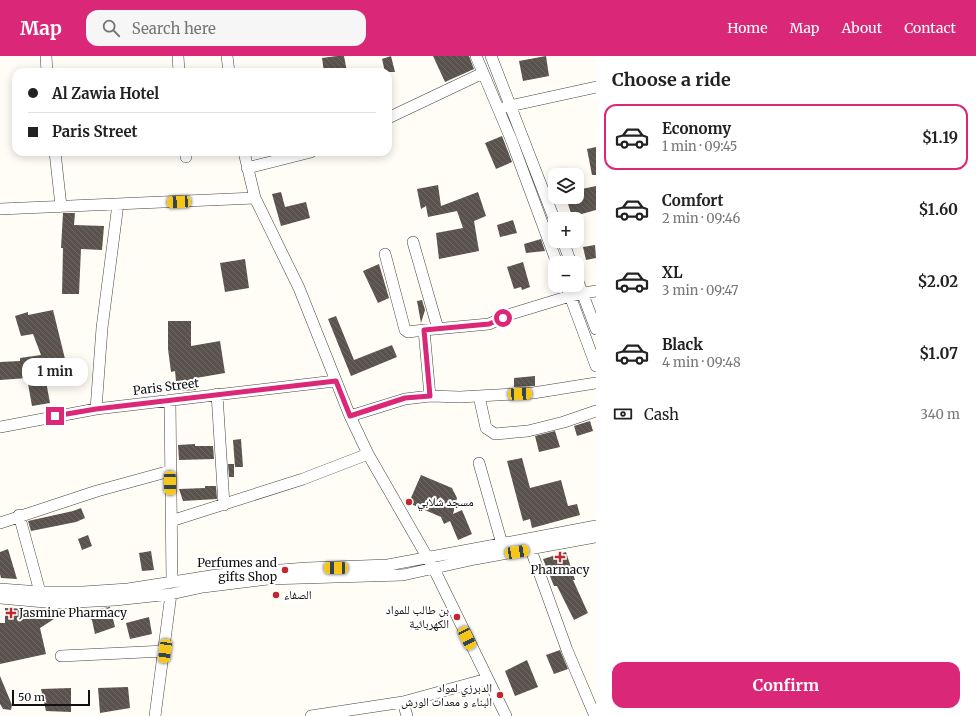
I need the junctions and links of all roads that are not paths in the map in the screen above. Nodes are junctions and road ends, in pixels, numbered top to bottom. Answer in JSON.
{"nodes":[{"id":1,"x":46,"y":56,"type":"edge"},
{"id":2,"x":178,"y":56,"type":"edge"},
{"id":3,"x":227,"y":56,"type":"edge"},
{"id":4,"x":476,"y":56,"type":"edge"},
{"id":5,"x":491,"y":56,"type":"edge"},
{"id":6,"x":48,"y":68,"type":"edge"},
{"id":7,"x":179,"y":68,"type":"edge"},
{"id":8,"x":229,"y":68,"type":"edge"},
{"id":9,"x":483,"y":73,"type":"junction"},
{"id":10,"x":596,"y":87,"type":"edge"},
{"id":11,"x":510,"y":106,"type":"junction"},
{"id":12,"x":498,"y":108,"type":"junction"},
{"id":13,"x":392,"y":116,"type":"edge"},
{"id":14,"x":55,"y":156,"type":"edge"},
{"id":15,"x":245,"y":156,"type":"edge"},
{"id":16,"x":295,"y":156,"type":"edge"},
{"id":17,"x":247,"y":168,"type":"junction"},
{"id":18,"x":255,"y":198,"type":"junction"},
{"id":19,"x":118,"y":204,"type":"junction"},
{"id":20,"x":61,"y":206,"type":"junction"},
{"id":21,"x":0,"y":208,"type":"edge"},
{"id":22,"x":552,"y":212,"type":"edge"},
{"id":23,"x":413,"y":242,"type":"dead end"},
{"id":24,"x":385,"y":254,"type":"dead end"},
{"id":25,"x":555,"y":256,"type":"edge"},
{"id":26,"x":596,"y":291,"type":"edge"},
{"id":27,"x":569,"y":292,"type":"edge"},
{"id":28,"x":582,"y":292,"type":"joint"},
{"id":29,"x":584,"y":292,"type":"edge"},
{"id":30,"x":570,"y":296,"type":"junction"},
{"id":31,"x":596,"y":328,"type":"edge"},
{"id":32,"x":438,"y":329,"type":"junction"},
{"id":33,"x":424,"y":330,"type":"junction"},
{"id":34,"x":596,"y":366,"type":"edge"},
{"id":35,"x":336,"y":381,"type":"junction"},
{"id":36,"x":596,"y":383,"type":"edge"},
{"id":37,"x":217,"y":394,"type":"junction"},
{"id":38,"x":430,"y":396,"type":"junction"},
{"id":39,"x":478,"y":396,"type":"junction"},
{"id":40,"x":170,"y":400,"type":"junction"},
{"id":41,"x":96,"y":409,"type":"junction"},
{"id":42,"x":596,"y":411,"type":"edge"},
{"id":43,"x":350,"y":416,"type":"junction"},
{"id":44,"x":0,"y":427,"type":"edge"},
{"id":45,"x":368,"y":454,"type":"junction"},
{"id":46,"x":478,"y":463,"type":"dead end"},
{"id":47,"x":170,"y":471,"type":"junction"},
{"id":48,"x":224,"y":505,"type":"junction"},
{"id":49,"x":19,"y":515,"type":"junction"},
{"id":50,"x":171,"y":521,"type":"junction"},
{"id":51,"x":0,"y":523,"type":"edge"},
{"id":52,"x":596,"y":526,"type":"edge"},
{"id":53,"x":596,"y":537,"type":"edge"},
{"id":54,"x":502,"y":544,"type":"junction"},
{"id":55,"x":531,"y":550,"type":"junction"},
{"id":56,"x":428,"y":559,"type":"junction"},
{"id":57,"x":434,"y":569,"type":"junction"},
{"id":58,"x":172,"y":582,"type":"junction"},
{"id":59,"x":0,"y":589,"type":"edge"},
{"id":60,"x":40,"y":592,"type":"junction"},
{"id":61,"x":171,"y":594,"type":"junction"},
{"id":62,"x":0,"y":598,"type":"edge"},
{"id":63,"x":165,"y":651,"type":"junction"},
{"id":64,"x":61,"y":656,"type":"dead end"},
{"id":65,"x":487,"y":679,"type":"junction"},
{"id":66,"x":403,"y":702,"type":"junction"},
{"id":67,"x":155,"y":716,"type":"edge"},
{"id":68,"x":311,"y":716,"type":"edge"},
{"id":69,"x":407,"y":716,"type":"edge"},
{"id":70,"x":506,"y":716,"type":"edge"},
{"id":71,"x":595,"y":716,"type":"edge"}],
"edges":[{"from":1,"to":6,"type":"street"},
{"from":2,"to":7,"type":"street"},
{"from":3,"to":8,"type":"street"},
{"from":4,"to":9,"type":"street"},
{"from":5,"to":11,"type":"street"},
{"from":9,"to":12,"type":"street"},
{"from":9,"to":13,"type":"street"},
{"from":10,"to":11,"type":"street"},
{"from":11,"to":12,"type":"street"},
{"from":11,"to":22,"type":"street"},
{"from":12,"to":25,"type":"street"},
{"from":14,"to":20,"type":"street"},
{"from":15,"to":17,"type":"street"},
{"from":16,"to":17,"type":"street"},
{"from":17,"to":18,"type":"street"},
{"from":18,"to":19,"type":"street"},
{"from":18,"to":35,"type":"street"},
{"from":19,"to":20,"type":"street"},
{"from":19,"to":41,"type":"street"},
{"from":20,"to":21,"type":"street"},
{"from":23,"to":32,"type":"street"},
{"from":24,"to":33,"type":"street"},
{"from":26,"to":29,"type":"street"},
{"from":27,"to":30,"type":"street"},
{"from":28,"to":30,"type":"street"},
{"from":28,"to":31,"type":"street"},
{"from":30,"to":32,"type":"street"},
{"from":30,"to":34,"type":"street"},
{"from":32,"to":33,"type":"street"},
{"from":33,"to":38,"type":"street"},
{"from":35,"to":37,"type":"street","name":"Paris Street"},
{"from":35,"to":43,"type":"street"},
{"from":36,"to":39,"type":"street"},
{"from":37,"to":40,"type":"street","name":"Paris Street"},
{"from":37,"to":48,"type":"street"},
{"from":38,"to":39,"type":"street"},
{"from":38,"to":43,"type":"street"},
{"from":39,"to":42,"type":"street"},
{"from":40,"to":41,"type":"street","name":"Paris Street"},
{"from":40,"to":47,"type":"street"},
{"from":41,"to":44,"type":"street","name":"Paris Street"},
{"from":43,"to":45,"type":"street"},
{"from":45,"to":48,"type":"street"},
{"from":45,"to":56,"type":"street"},
{"from":46,"to":54,"type":"street"},
{"from":47,"to":49,"type":"street"},
{"from":47,"to":50,"type":"street"},
{"from":48,"to":50,"type":"street"},
{"from":49,"to":51,"type":"street"},
{"from":49,"to":60,"type":"street"},
{"from":50,"to":58,"type":"street"},
{"from":52,"to":54,"type":"street"},
{"from":53,"to":55,"type":"street"},
{"from":54,"to":56,"type":"street"},
{"from":55,"to":57,"type":"street"},
{"from":55,"to":71,"type":"street"},
{"from":56,"to":57,"type":"street"},
{"from":56,"to":58,"type":"street"},
{"from":57,"to":61,"type":"street"},
{"from":57,"to":65,"type":"street"},
{"from":58,"to":60,"type":"street"},
{"from":59,"to":60,"type":"street"},
{"from":61,"to":62,"type":"street"},
{"from":61,"to":63,"type":"street"},
{"from":63,"to":64,"type":"street"},
{"from":63,"to":67,"type":"street"},
{"from":65,"to":66,"type":"street"},
{"from":65,"to":70,"type":"street"},
{"from":66,"to":68,"type":"street"},
{"from":66,"to":69,"type":"street"}]}
